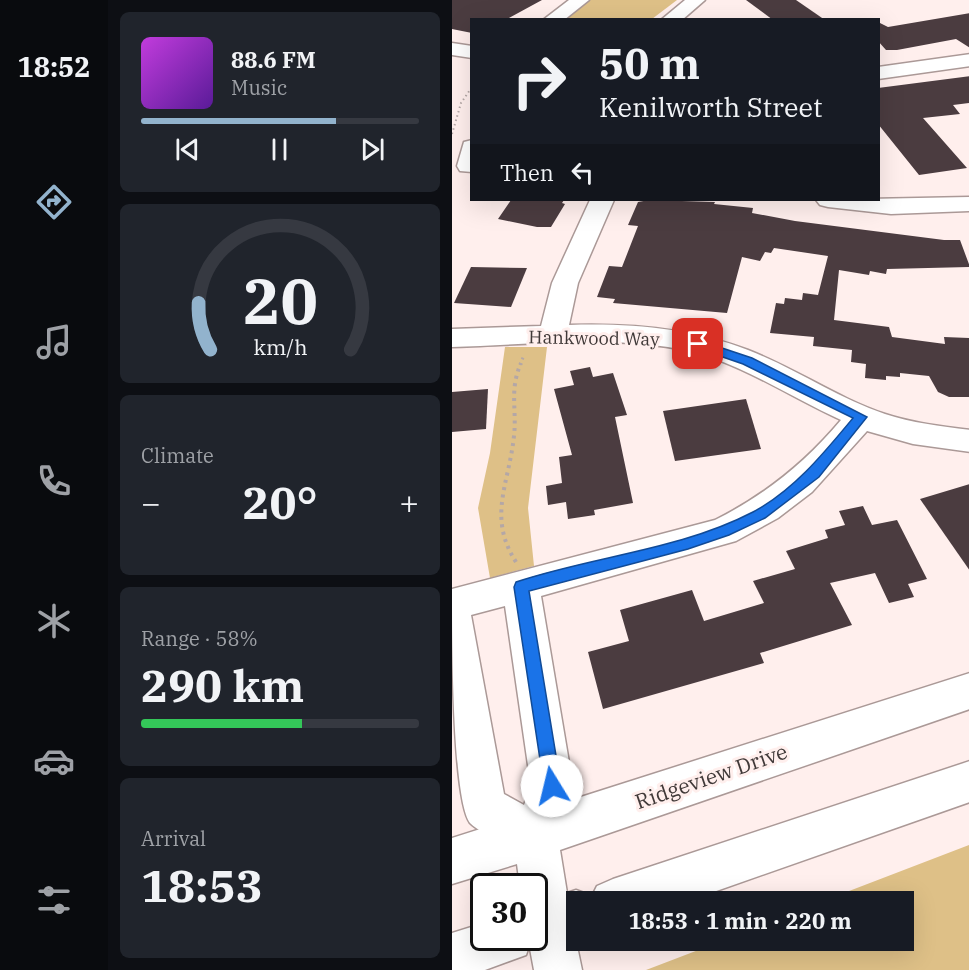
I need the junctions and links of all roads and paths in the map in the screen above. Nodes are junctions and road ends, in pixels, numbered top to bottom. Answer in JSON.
{"nodes":[{"id":1,"x":580,"y":0,"type":"edge"},
{"id":2,"x":696,"y":0,"type":"edge"},
{"id":3,"x":555,"y":18,"type":"edge"},
{"id":4,"x":673,"y":18,"type":"edge"},
{"id":5,"x":452,"y":49,"type":"edge"},
{"id":6,"x":470,"y":52,"type":"edge"},
{"id":7,"x":970,"y":60,"type":"edge"},
{"id":8,"x":880,"y":73,"type":"edge"},
{"id":9,"x":470,"y":90,"type":"edge"},
{"id":10,"x":452,"y":134,"type":"edge"},
{"id":11,"x":602,"y":201,"type":"edge"},
{"id":12,"x":837,"y":201,"type":"edge"},
{"id":13,"x":970,"y":204,"type":"edge"},
{"id":14,"x":543,"y":336,"type":"junction"},
{"id":15,"x":452,"y":338,"type":"edge"},
{"id":16,"x":861,"y":417,"type":"junction"},
{"id":17,"x":970,"y":441,"type":"edge"},
{"id":18,"x":527,"y":585,"type":"junction"},
{"id":19,"x":452,"y":605,"type":"edge"},
{"id":20,"x":452,"y":612,"type":"edge"},
{"id":21,"x":970,"y":691,"type":"edge"},
{"id":22,"x":970,"y":781,"type":"edge"},
{"id":23,"x":535,"y":836,"type":"junction"},
{"id":24,"x":452,"y":861,"type":"edge"},
{"id":25,"x":538,"y":873,"type":"edge"},
{"id":26,"x":647,"y":891,"type":"edge"},
{"id":27,"x":548,"y":942,"type":"edge"},
{"id":28,"x":470,"y":951,"type":"edge"},
{"id":29,"x":452,"y":957,"type":"edge"},
{"id":30,"x":558,"y":970,"type":"edge"}],
"edges":[{"from":1,"to":3,"type":"street"},
{"from":2,"to":4,"type":"street"},
{"from":5,"to":6,"type":"street"},
{"from":7,"to":8,"type":"street"},
{"from":9,"to":10,"type":"path"},
{"from":11,"to":14,"type":"street"},
{"from":12,"to":13,"type":"street"},
{"from":14,"to":15,"type":"street","name":"Hankwood Way"},
{"from":14,"to":16,"type":"street","name":"Hankwood Way"},
{"from":14,"to":18,"type":"path"},
{"from":16,"to":17,"type":"street","name":"Hankwood Way"},
{"from":16,"to":18,"type":"street"},
{"from":18,"to":19,"type":"street"},
{"from":18,"to":23,"type":"street"},
{"from":20,"to":23,"type":"street"},
{"from":21,"to":23,"type":"street","name":"Ridgeview Drive"},
{"from":22,"to":26,"type":"street"},
{"from":23,"to":24,"type":"street","name":"Ridgeview Drive"},
{"from":23,"to":25,"type":"street"},
{"from":27,"to":30,"type":"street"},
{"from":28,"to":29,"type":"street"}]}
